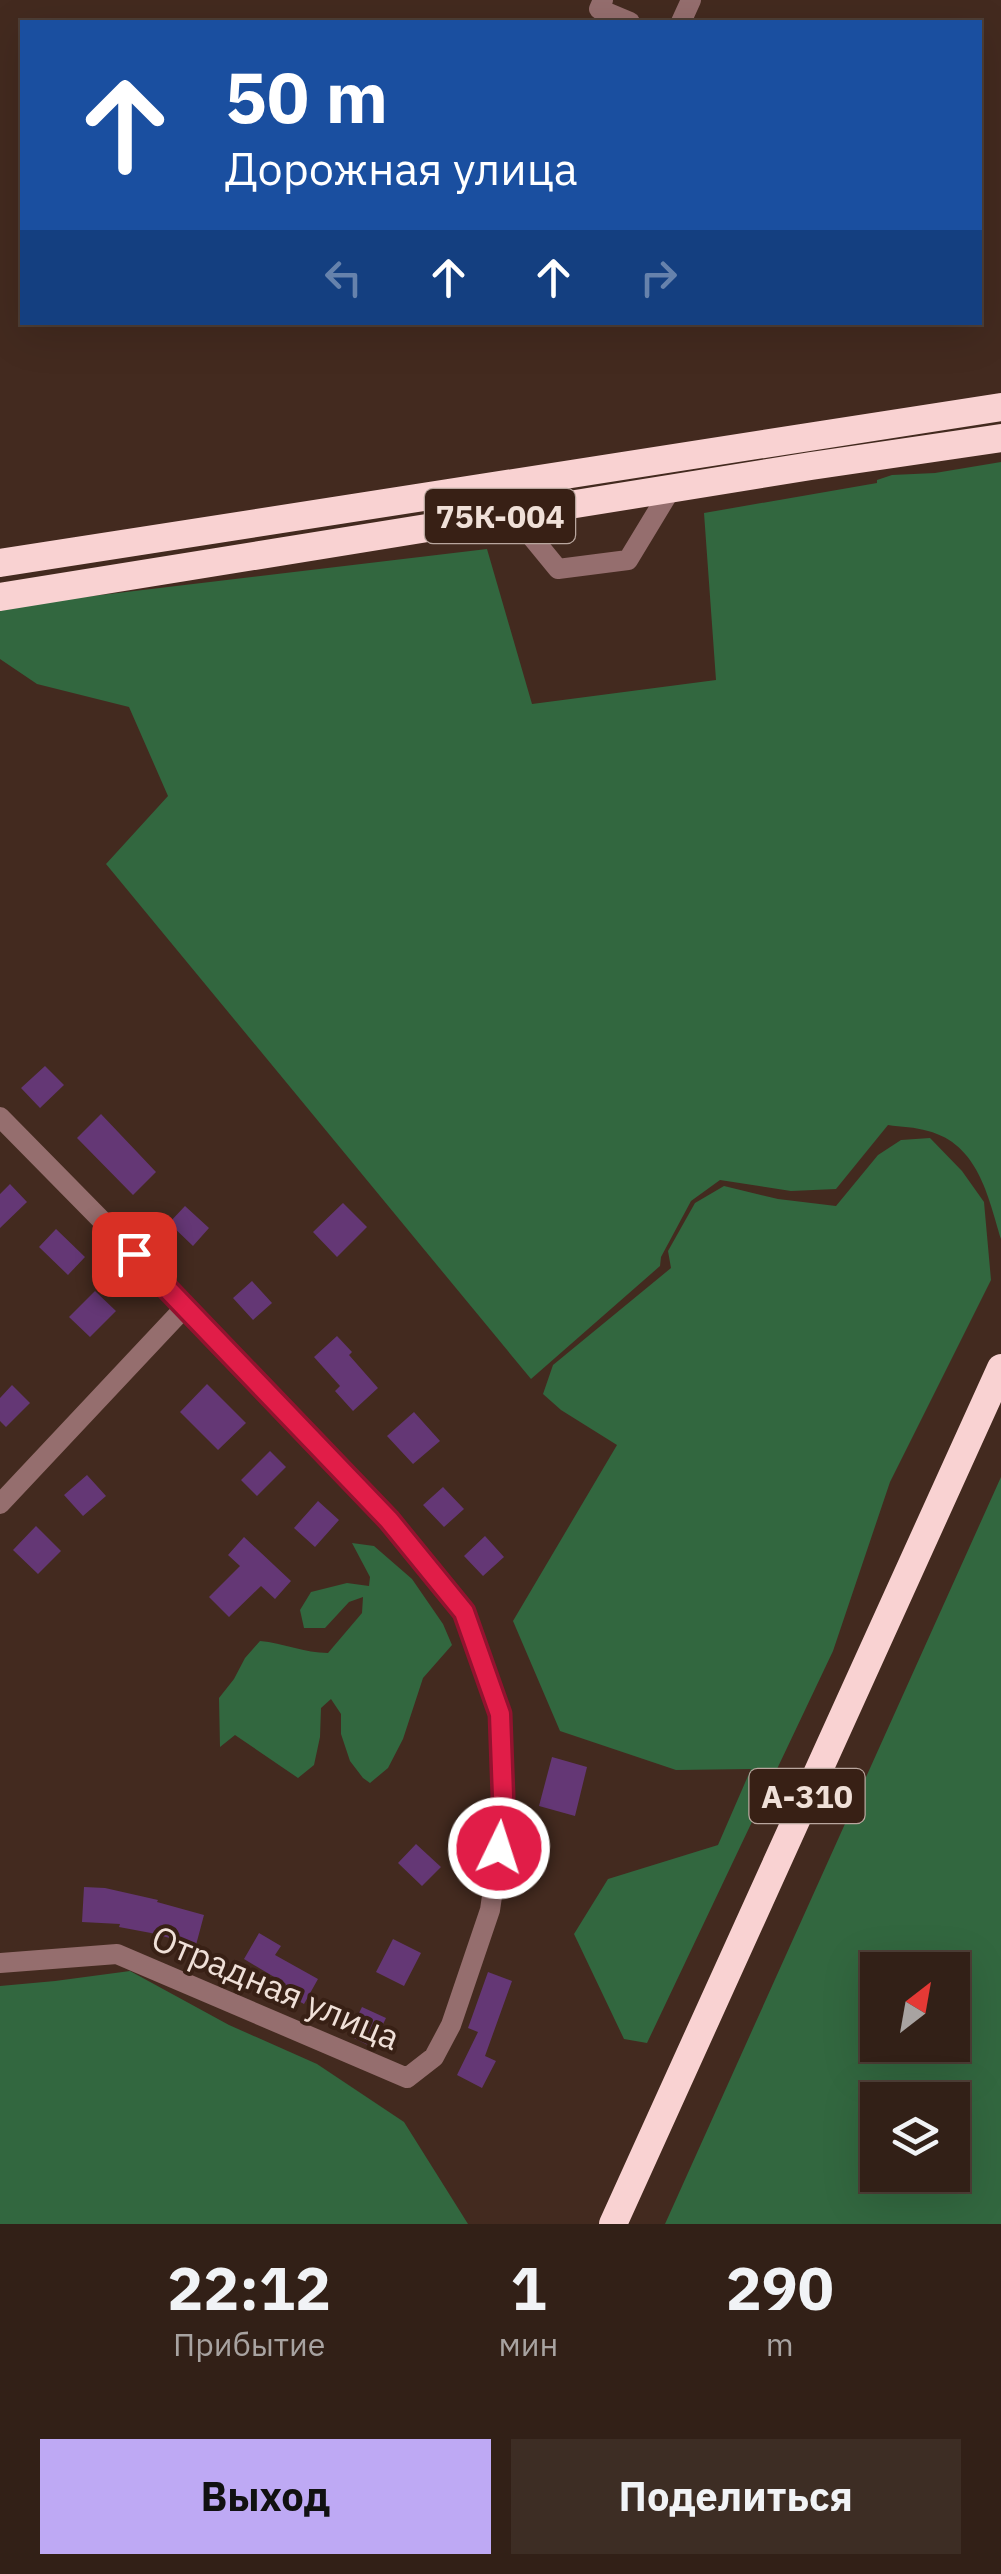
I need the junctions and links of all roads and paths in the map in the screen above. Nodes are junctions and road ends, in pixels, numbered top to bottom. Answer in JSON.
{"nodes":[{"id":1,"x":603,"y":0,"type":"edge"},
{"id":2,"x":625,"y":20,"type":"edge"},
{"id":3,"x":1001,"y":407,"type":"edge"},
{"id":4,"x":1001,"y":438,"type":"edge"},
{"id":5,"x":671,"y":489,"type":"junction"},
{"id":6,"x":512,"y":514,"type":"junction"},
{"id":7,"x":0,"y":563,"type":"edge"},
{"id":8,"x":0,"y":597,"type":"edge"},
{"id":9,"x":0,"y":1116,"type":"edge"},
{"id":10,"x":186,"y":1306,"type":"junction"},
{"id":11,"x":1001,"y":1368,"type":"edge"},
{"id":12,"x":0,"y":1504,"type":"edge"},
{"id":13,"x":0,"y":1963,"type":"edge"},
{"id":14,"x":614,"y":2224,"type":"edge"}],
"edges":[{"from":1,"to":2,"type":"street"},
{"from":3,"to":7,"type":"highway","number":"75К-004"},
{"from":4,"to":5,"type":"highway","number":"75К-004"},
{"from":5,"to":6,"type":"highway","number":"75К-004"},
{"from":5,"to":6,"type":"street"},
{"from":6,"to":8,"type":"highway","number":"75К-004"},
{"from":9,"to":10,"type":"street"},
{"from":10,"to":12,"type":"street"},
{"from":10,"to":13,"type":"street","name":"Отрадная улица"},
{"from":11,"to":14,"type":"highway","number":"А-310"}]}
